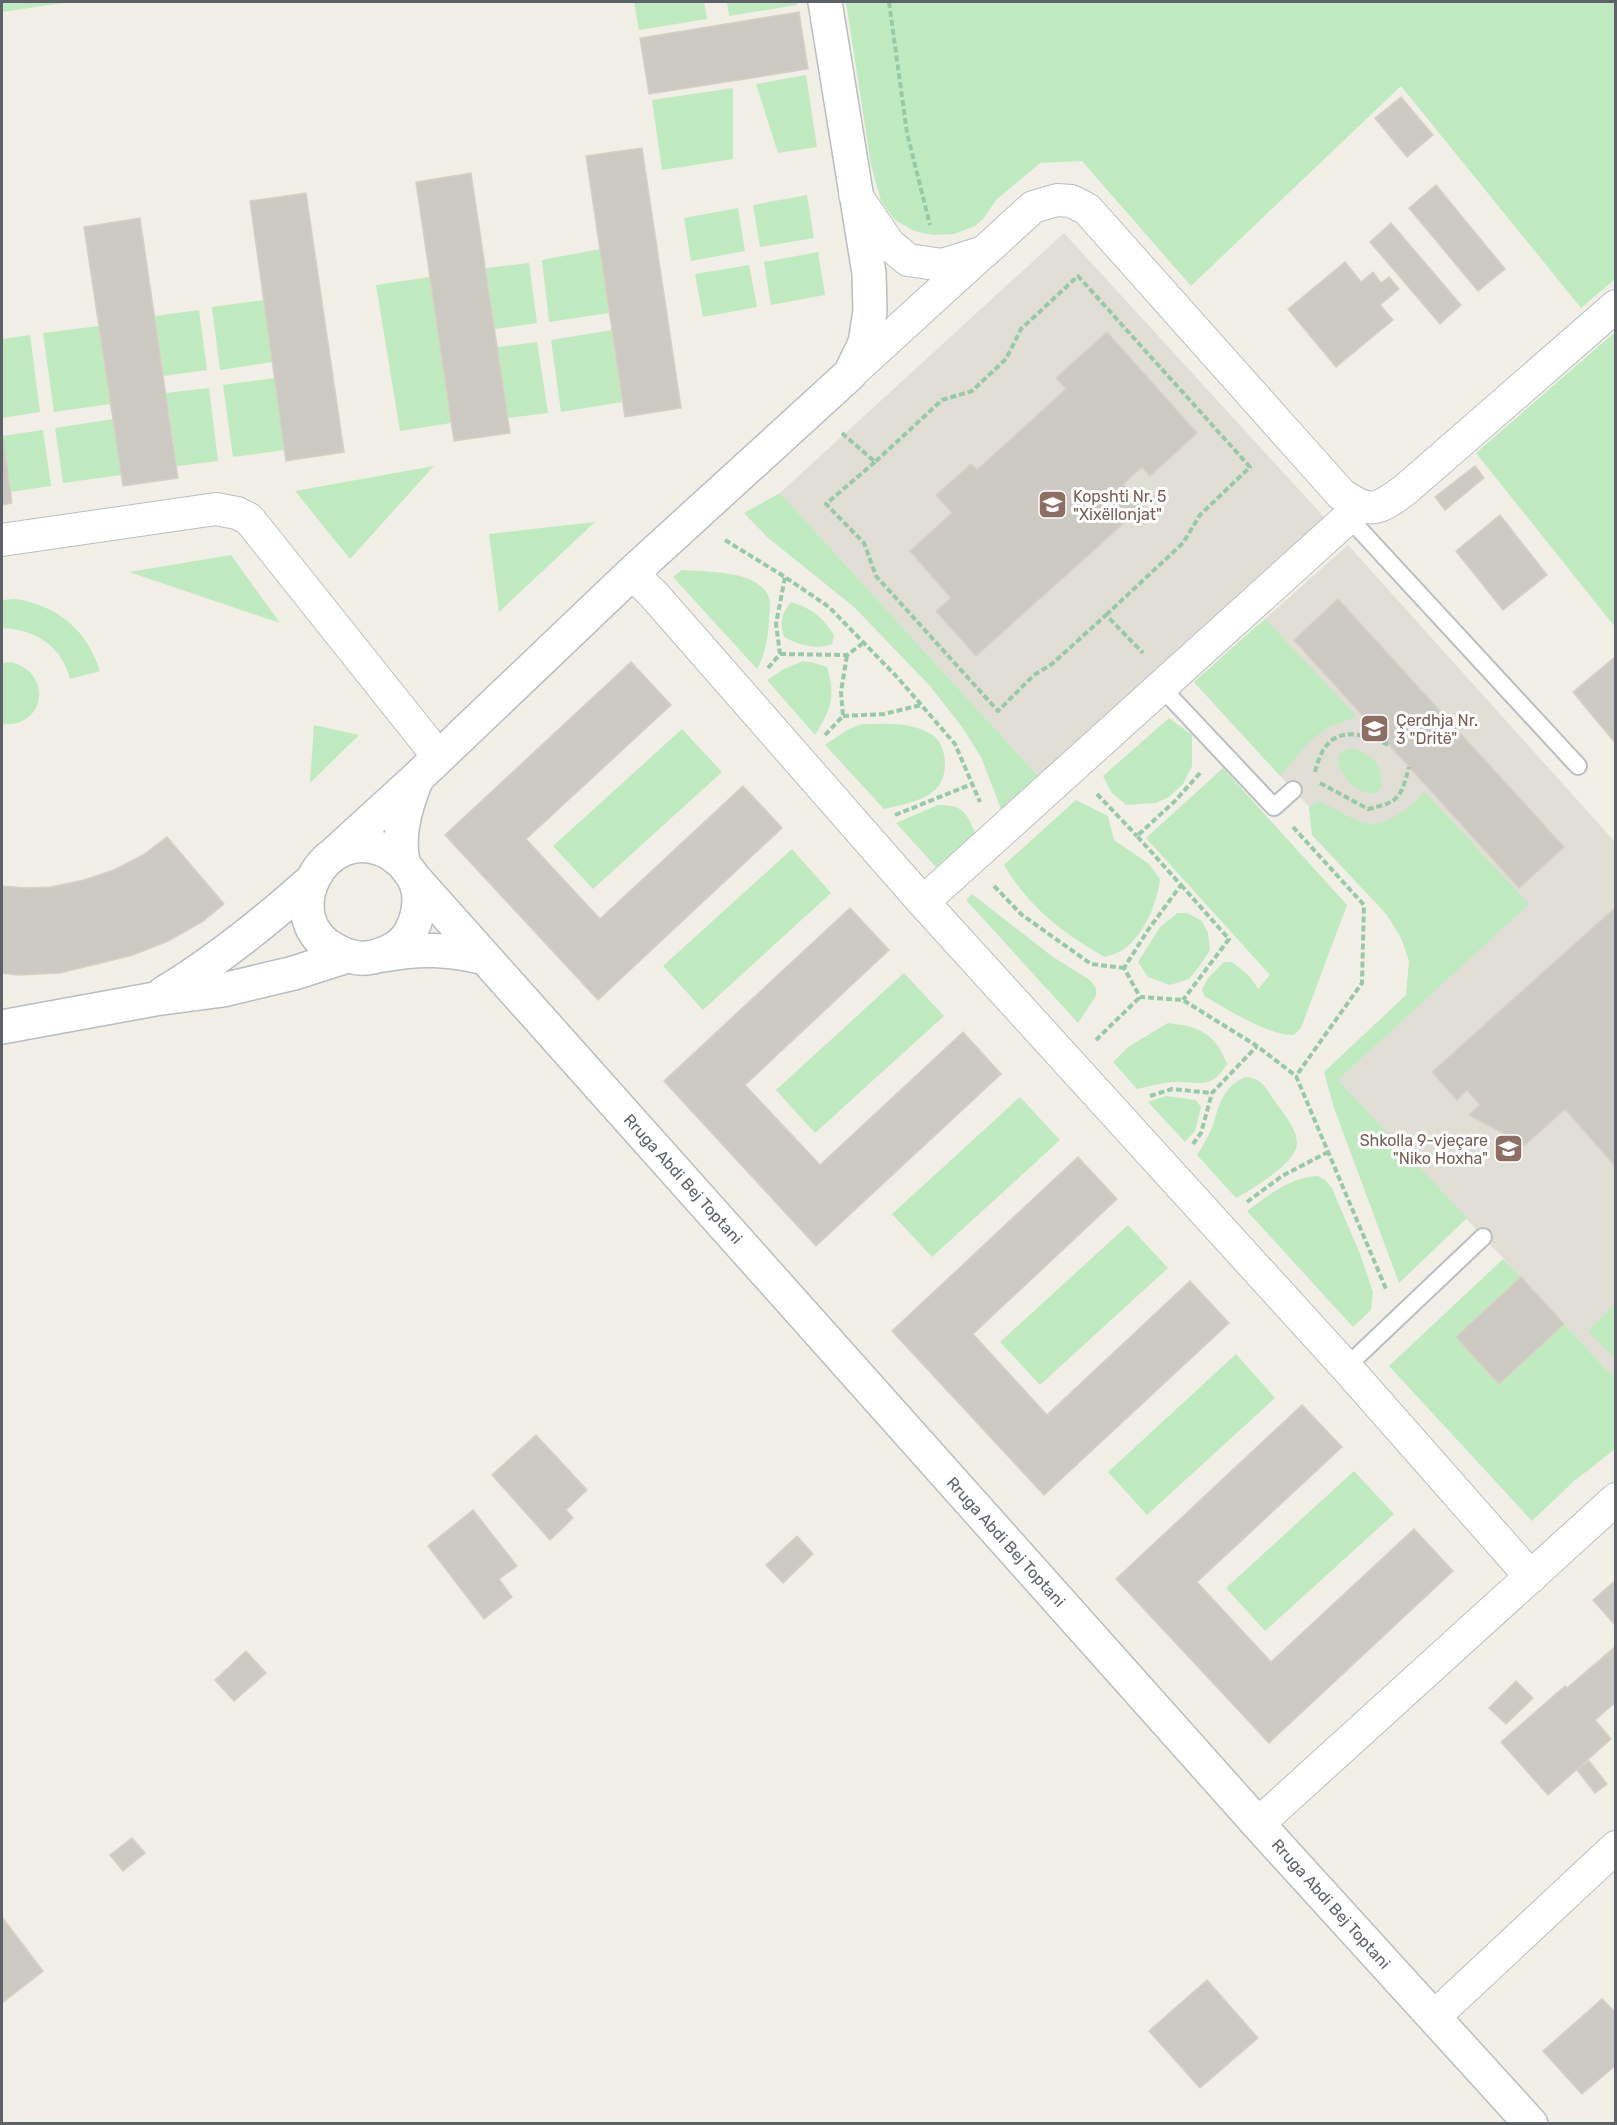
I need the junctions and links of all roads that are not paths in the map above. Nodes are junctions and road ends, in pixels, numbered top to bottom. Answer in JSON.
{"nodes":[{"id":1,"x":825,"y":2,"type":"edge"},
{"id":2,"x":855,"y":194,"type":"junction"},
{"id":3,"x":984,"y":252,"type":"junction"},
{"id":4,"x":1616,"y":306,"type":"edge"},
{"id":5,"x":850,"y":374,"type":"junction"},
{"id":6,"x":1354,"y":513,"type":"junction"},
{"id":7,"x":2,"y":540,"type":"edge"},
{"id":8,"x":632,"y":573,"type":"junction"},
{"id":9,"x":1162,"y":688,"type":"junction"},
{"id":10,"x":1578,"y":766,"type":"dead end"},
{"id":11,"x":427,"y":768,"type":"junction"},
{"id":12,"x":1293,"y":790,"type":"dead end"},
{"id":13,"x":334,"y":854,"type":"junction"},
{"id":14,"x":408,"y":870,"type":"junction"},
{"id":15,"x":310,"y":882,"type":"junction"},
{"id":16,"x":923,"y":902,"type":"junction"},
{"id":17,"x":383,"y":955,"type":"junction"},
{"id":18,"x":347,"y":956,"type":"junction"},
{"id":19,"x":485,"y":958,"type":"junction"},
{"id":20,"x":155,"y":999,"type":"junction"},
{"id":21,"x":2,"y":1017,"type":"edge"},
{"id":22,"x":34,"y":1019,"type":"junction"},
{"id":23,"x":2,"y":1027,"type":"edge"},
{"id":24,"x":1484,"y":1238,"type":"dead end"},
{"id":25,"x":1346,"y":1368,"type":"junction"},
{"id":26,"x":1616,"y":1499,"type":"edge"},
{"id":27,"x":1531,"y":1576,"type":"junction"},
{"id":28,"x":1258,"y":1824,"type":"junction"},
{"id":29,"x":1616,"y":1847,"type":"edge"},
{"id":30,"x":1434,"y":2017,"type":"junction"},
{"id":31,"x":1531,"y":2124,"type":"edge"}],
"edges":[{"from":1,"to":2,"type":"street"},
{"from":2,"to":3,"type":"street"},
{"from":2,"to":5,"type":"street"},
{"from":3,"to":5,"type":"street"},
{"from":3,"to":6,"type":"street"},
{"from":4,"to":6,"type":"street"},
{"from":5,"to":8,"type":"street"},
{"from":6,"to":9,"type":"street"},
{"from":6,"to":10,"type":"lane"},
{"from":7,"to":11,"type":"street"},
{"from":8,"to":11,"type":"street"},
{"from":8,"to":16,"type":"street"},
{"from":9,"to":12,"type":"lane"},
{"from":9,"to":16,"type":"street"},
{"from":11,"to":13,"type":"street"},
{"from":11,"to":14,"type":"street"},
{"from":13,"to":14,"type":"street"},
{"from":13,"to":15,"type":"street"},
{"from":14,"to":17,"type":"street"},
{"from":14,"to":19,"type":"street","name":"Rruga Abdi Bej Toptani"},
{"from":15,"to":18,"type":"street"},
{"from":15,"to":20,"type":"street"},
{"from":16,"to":25,"type":"street"},
{"from":17,"to":18,"type":"street"},
{"from":17,"to":19,"type":"street"},
{"from":18,"to":20,"type":"street"},
{"from":19,"to":28,"type":"street","name":"Rruga Abdi Bej Toptani"},
{"from":20,"to":22,"type":"street"},
{"from":21,"to":22,"type":"street"},
{"from":22,"to":23,"type":"street"},
{"from":24,"to":25,"type":"lane"},
{"from":25,"to":27,"type":"street"},
{"from":26,"to":27,"type":"street"},
{"from":27,"to":28,"type":"street"},
{"from":28,"to":30,"type":"street","name":"Rruga Abdi Bej Toptani"},
{"from":29,"to":30,"type":"street"},
{"from":30,"to":31,"type":"street","name":"Rruga Abdi Bej Toptani"}]}
